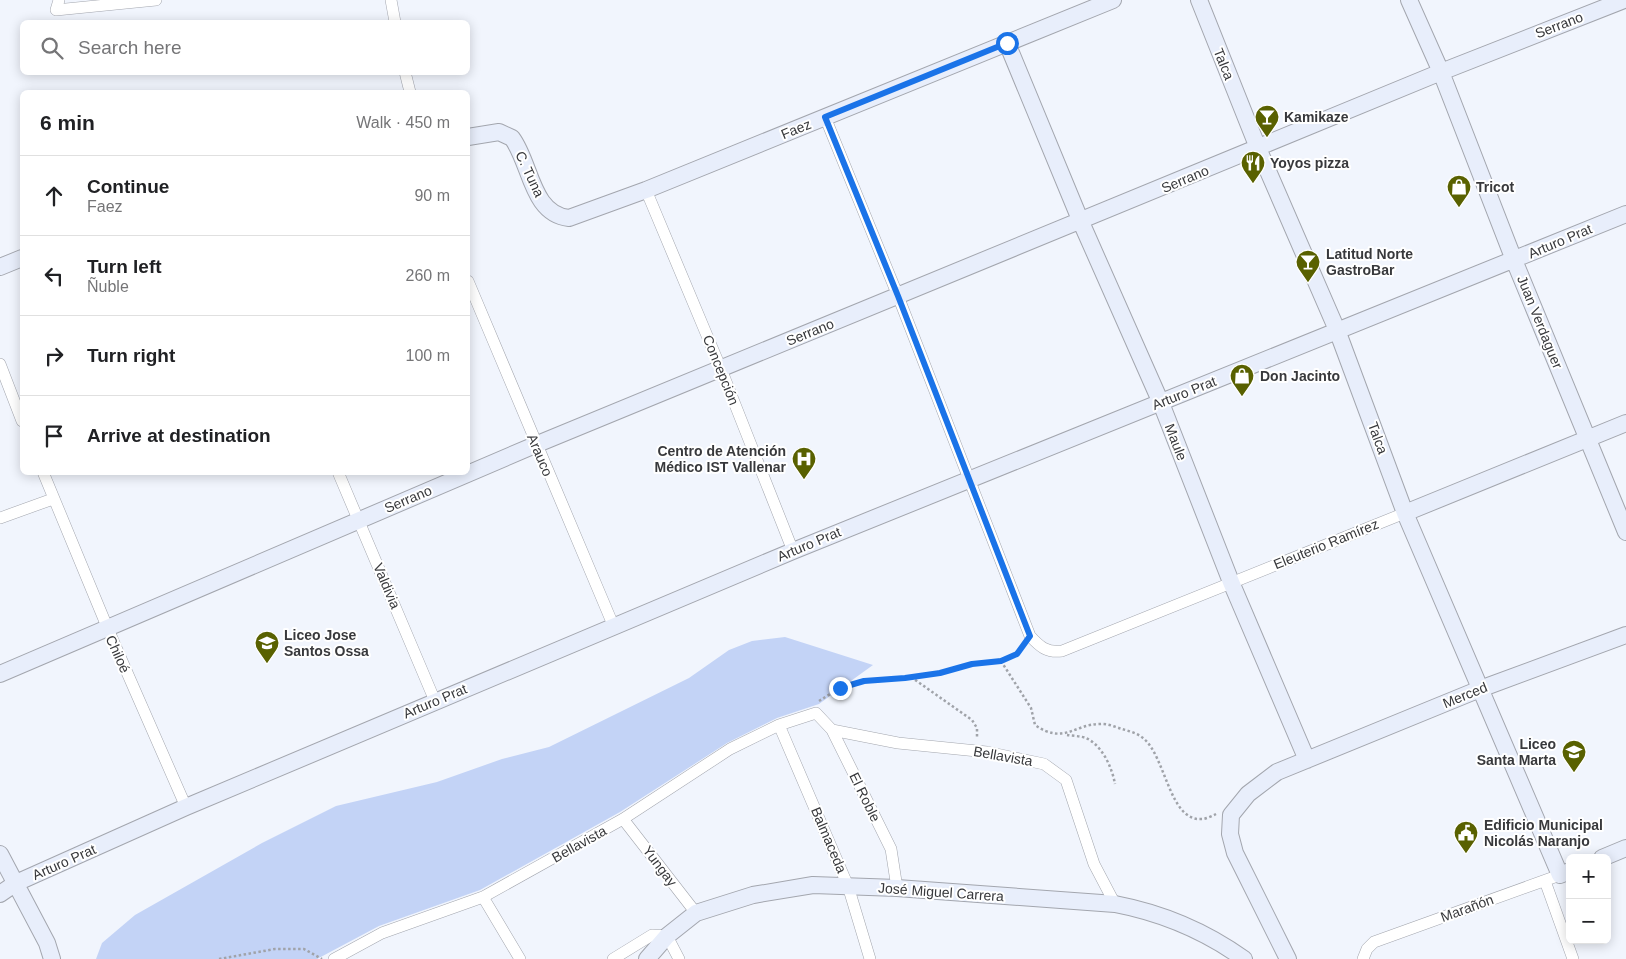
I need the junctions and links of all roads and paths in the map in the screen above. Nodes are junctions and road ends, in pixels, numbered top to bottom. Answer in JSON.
{"nodes":[{"id":1,"x":156,"y":0,"type":"edge"},
{"id":2,"x":392,"y":0,"type":"edge"},
{"id":3,"x":1113,"y":0,"type":"edge"},
{"id":4,"x":1199,"y":0,"type":"edge"},
{"id":5,"x":1409,"y":0,"type":"edge"},
{"id":6,"x":1623,"y":4,"type":"edge"},
{"id":7,"x":57,"y":5,"type":"edge"},
{"id":8,"x":395,"y":20,"type":"edge"},
{"id":9,"x":1007,"y":43,"type":"junction"},
{"id":10,"x":1441,"y":72,"type":"junction"},
{"id":11,"x":406,"y":75,"type":"edge"},
{"id":12,"x":410,"y":90,"type":"edge"},
{"id":13,"x":825,"y":117,"type":"junction"},
{"id":14,"x":470,"y":137,"type":"edge"},
{"id":15,"x":1258,"y":148,"type":"junction"},
{"id":16,"x":646,"y":190,"type":"junction"},
{"id":17,"x":1626,"y":214,"type":"edge"},
{"id":18,"x":1081,"y":222,"type":"junction"},
{"id":19,"x":20,"y":259,"type":"edge"},
{"id":20,"x":1514,"y":260,"type":"junction"},
{"id":21,"x":0,"y":267,"type":"edge"},
{"id":22,"x":470,"y":287,"type":"edge"},
{"id":23,"x":898,"y":296,"type":"junction"},
{"id":24,"x":1337,"y":330,"type":"junction"},
{"id":25,"x":0,"y":364,"type":"edge"},
{"id":26,"x":721,"y":369,"type":"junction"},
{"id":27,"x":1161,"y":403,"type":"junction"},
{"id":28,"x":20,"y":416,"type":"edge"},
{"id":29,"x":1626,"y":423,"type":"edge"},
{"id":30,"x":1588,"y":439,"type":"junction"},
{"id":31,"x":535,"y":444,"type":"junction"},
{"id":32,"x":470,"y":472,"type":"edge"},
{"id":33,"x":44,"y":475,"type":"edge"},
{"id":34,"x":339,"y":475,"type":"edge"},
{"id":35,"x":464,"y":475,"type":"edge"},
{"id":36,"x":969,"y":478,"type":"junction"},
{"id":37,"x":53,"y":499,"type":"junction"},
{"id":38,"x":1405,"y":513,"type":"junction"},
{"id":39,"x":0,"y":518,"type":"edge"},
{"id":40,"x":360,"y":520,"type":"junction"},
{"id":41,"x":1626,"y":532,"type":"edge"},
{"id":42,"x":793,"y":551,"type":"junction"},
{"id":43,"x":1231,"y":582,"type":"junction"},
{"id":44,"x":614,"y":627,"type":"junction"},
{"id":45,"x":108,"y":630,"type":"junction"},
{"id":46,"x":1626,"y":635,"type":"edge"},
{"id":47,"x":1030,"y":636,"type":"junction"},
{"id":48,"x":1001,"y":661,"type":"junction"},
{"id":49,"x":0,"y":674,"type":"edge"},
{"id":50,"x":911,"y":677,"type":"junction"},
{"id":51,"x":1480,"y":689,"type":"junction"},
{"id":52,"x":435,"y":701,"type":"junction"},
{"id":53,"x":817,"y":708,"type":"junction"},
{"id":54,"x":780,"y":725,"type":"junction"},
{"id":55,"x":832,"y":730,"type":"junction"},
{"id":56,"x":1066,"y":734,"type":"junction"},
{"id":57,"x":976,"y":742,"type":"dead end"},
{"id":58,"x":1307,"y":760,"type":"junction"},
{"id":59,"x":1115,"y":784,"type":"dead end"},
{"id":60,"x":186,"y":807,"type":"junction"},
{"id":61,"x":1232,"y":815,"type":"junction"},
{"id":62,"x":624,"y":819,"type":"junction"},
{"id":63,"x":1626,"y":848,"type":"edge"},
{"id":64,"x":0,"y":854,"type":"edge"},
{"id":65,"x":1611,"y":854,"type":"edge"},
{"id":66,"x":1558,"y":876,"type":"edge"},
{"id":67,"x":16,"y":883,"type":"junction"},
{"id":68,"x":848,"y":886,"type":"junction"},
{"id":69,"x":897,"y":888,"type":"junction"},
{"id":70,"x":0,"y":894,"type":"edge"},
{"id":71,"x":483,"y":897,"type":"junction"},
{"id":72,"x":1115,"y":904,"type":"junction"},
{"id":73,"x":696,"y":913,"type":"junction"},
{"id":74,"x":667,"y":936,"type":"junction"},
{"id":75,"x":1365,"y":954,"type":"edge"},
{"id":76,"x":869,"y":957,"type":"edge"},
{"id":77,"x":52,"y":959,"type":"edge"},
{"id":78,"x":219,"y":959,"type":"edge"},
{"id":79,"x":322,"y":959,"type":"edge"},
{"id":80,"x":334,"y":959,"type":"edge"},
{"id":81,"x":520,"y":959,"type":"edge"},
{"id":82,"x":613,"y":959,"type":"edge"},
{"id":83,"x":647,"y":959,"type":"edge"},
{"id":84,"x":679,"y":959,"type":"edge"},
{"id":85,"x":857,"y":959,"type":"edge"},
{"id":86,"x":1244,"y":959,"type":"edge"},
{"id":87,"x":1288,"y":959,"type":"edge"},
{"id":88,"x":1573,"y":959,"type":"edge"}],
"edges":[{"from":1,"to":7,"type":"street"},
{"from":2,"to":8,"type":"street"},
{"from":3,"to":9,"type":"main road","name":"Faez"},
{"from":4,"to":15,"type":"main road","name":"Talca"},
{"from":5,"to":10,"type":"main road","name":"Juan Verdaguer"},
{"from":6,"to":10,"type":"main road","name":"Serrano"},
{"from":9,"to":13,"type":"main road","name":"Faez"},
{"from":9,"to":18,"type":"main road","name":"Maule"},
{"from":10,"to":15,"type":"main road","name":"Serrano"},
{"from":10,"to":20,"type":"main road","name":"Juan Verdaguer"},
{"from":11,"to":12,"type":"street"},
{"from":13,"to":16,"type":"main road","name":"Faez"},
{"from":13,"to":23,"type":"street"},
{"from":14,"to":16,"type":"main road","name":"C. Tuna"},
{"from":15,"to":18,"type":"main road","name":"Serrano"},
{"from":15,"to":24,"type":"main road","name":"Talca"},
{"from":16,"to":26,"type":"street","name":"Concepción"},
{"from":17,"to":20,"type":"main road","name":"Arturo Prat"},
{"from":18,"to":23,"type":"main road","name":"Serrano"},
{"from":18,"to":27,"type":"main road","name":"Maule"},
{"from":19,"to":21,"type":"main road"},
{"from":20,"to":24,"type":"main road","name":"Arturo Prat"},
{"from":20,"to":30,"type":"main road","name":"Juan Verdaguer"},
{"from":22,"to":31,"type":"street","name":"Arauco"},
{"from":23,"to":26,"type":"main road","name":"Serrano"},
{"from":23,"to":36,"type":"street"},
{"from":24,"to":27,"type":"main road","name":"Arturo Prat"},
{"from":24,"to":38,"type":"main road","name":"Talca"},
{"from":25,"to":28,"type":"street"},
{"from":26,"to":31,"type":"main road","name":"Serrano"},
{"from":26,"to":42,"type":"street","name":"Concepción"},
{"from":27,"to":36,"type":"main road","name":"Arturo Prat"},
{"from":27,"to":43,"type":"main road","name":"Maule"},
{"from":29,"to":30,"type":"main road","name":"Eleuterio Ramírez"},
{"from":30,"to":38,"type":"main road","name":"Eleuterio Ramírez"},
{"from":30,"to":41,"type":"main road","name":"Juan Verdaguer"},
{"from":31,"to":32,"type":"main road","name":"Serrano"},
{"from":31,"to":44,"type":"street","name":"Arauco"},
{"from":33,"to":37,"type":"street","name":"Chiloé"},
{"from":34,"to":40,"type":"street","name":"Valdivia"},
{"from":35,"to":40,"type":"main road","name":"Serrano"},
{"from":36,"to":42,"type":"main road","name":"Arturo Prat"},
{"from":36,"to":47,"type":"street"},
{"from":37,"to":39,"type":"street"},
{"from":37,"to":45,"type":"street","name":"Chiloé"},
{"from":38,"to":43,"type":"street","name":"Eleuterio Ramírez"},
{"from":38,"to":51,"type":"main road","name":"Talca"},
{"from":40,"to":45,"type":"main road","name":"Serrano"},
{"from":40,"to":52,"type":"street","name":"Valdivia"},
{"from":42,"to":44,"type":"main road","name":"Arturo Prat"},
{"from":43,"to":47,"type":"street","name":"Eleuterio Ramírez"},
{"from":43,"to":58,"type":"main road","name":"Maule"},
{"from":44,"to":52,"type":"main road","name":"Arturo Prat"},
{"from":45,"to":49,"type":"main road","name":"Serrano"},
{"from":45,"to":60,"type":"street","name":"Chiloé"},
{"from":46,"to":51,"type":"main road","name":"Merced"},
{"from":47,"to":48,"type":"path"},
{"from":48,"to":50,"type":"path"},
{"from":48,"to":56,"type":"path"},
{"from":50,"to":53,"type":"path"},
{"from":50,"to":57,"type":"path"},
{"from":51,"to":58,"type":"main road","name":"Merced"},
{"from":51,"to":66,"type":"main road","name":"Talca"},
{"from":52,"to":60,"type":"main road","name":"Arturo Prat"},
{"from":53,"to":54,"type":"street","name":"Bellavista"},
{"from":53,"to":55,"type":"street","name":"El Roble"},
{"from":54,"to":62,"type":"street","name":"Bellavista"},
{"from":54,"to":68,"type":"street","name":"Balmaceda"},
{"from":55,"to":69,"type":"street","name":"El Roble"},
{"from":55,"to":72,"type":"street","name":"Bellavista"},
{"from":56,"to":59,"type":"path"},
{"from":56,"to":61,"type":"path"},
{"from":58,"to":61,"type":"main road"},
{"from":60,"to":67,"type":"main road","name":"Arturo Prat"},
{"from":61,"to":87,"type":"main road"},
{"from":62,"to":71,"type":"street","name":"Bellavista"},
{"from":62,"to":73,"type":"street","name":"Yungay"},
{"from":63,"to":65,"type":"main road"},
{"from":64,"to":67,"type":"main road"},
{"from":66,"to":75,"type":"street","name":"Marañón"},
{"from":66,"to":88,"type":"street"},
{"from":67,"to":70,"type":"main road","name":"Arturo Prat"},
{"from":67,"to":77,"type":"main road"},
{"from":68,"to":69,"type":"main road","name":"José Miguel Carrera"},
{"from":68,"to":73,"type":"main road","name":"José Miguel Carrera"},
{"from":68,"to":76,"type":"street","name":"Balmaceda"},
{"from":69,"to":72,"type":"main road","name":"José Miguel Carrera"},
{"from":71,"to":80,"type":"street","name":"Bellavista"},
{"from":71,"to":81,"type":"street"},
{"from":72,"to":86,"type":"main road","name":"José Miguel Carrera"},
{"from":73,"to":74,"type":"main road","name":"José Miguel Carrera"},
{"from":74,"to":82,"type":"street"},
{"from":74,"to":83,"type":"main road","name":"José Miguel Carrera"},
{"from":74,"to":84,"type":"street"},
{"from":76,"to":85,"type":"street"},
{"from":78,"to":79,"type":"path"}]}
